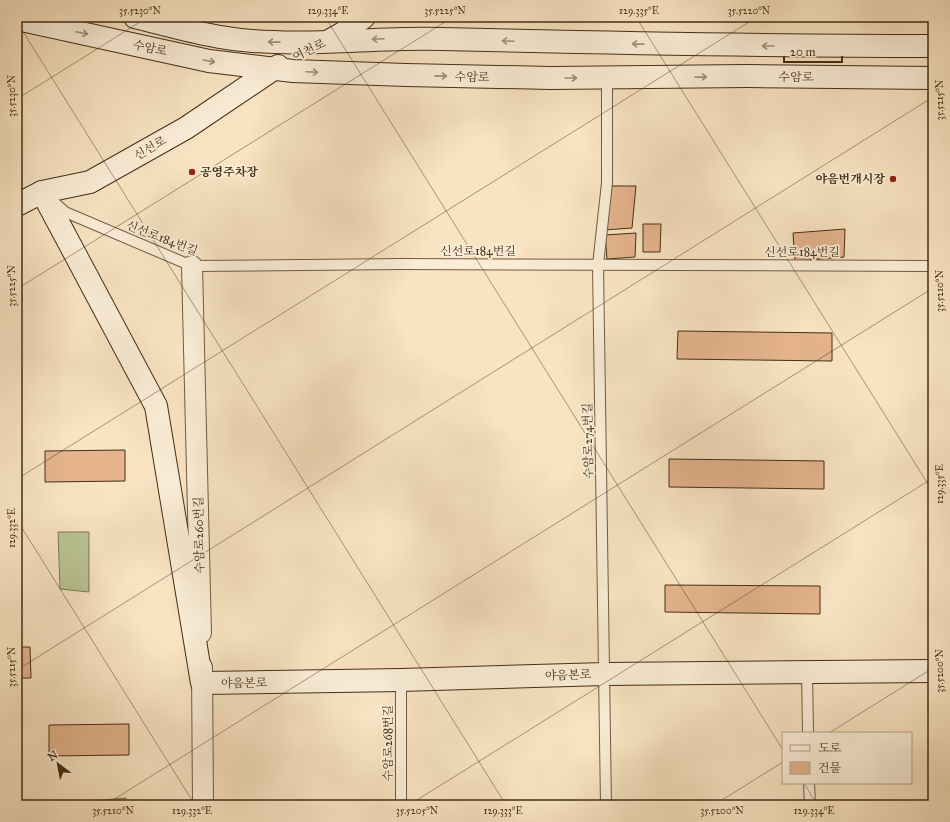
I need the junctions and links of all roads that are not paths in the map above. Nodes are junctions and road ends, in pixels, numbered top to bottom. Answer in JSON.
{"nodes":[{"id":1,"x":135,"y":17,"type":"edge"},
{"id":2,"x":364,"y":17,"type":"edge"},
{"id":3,"x":17,"y":19,"type":"edge"},
{"id":4,"x":327,"y":42,"type":"junction"},
{"id":5,"x":933,"y":46,"type":"edge"},
{"id":6,"x":273,"y":69,"type":"junction"},
{"id":7,"x":607,"y":78,"type":"junction"},
{"id":8,"x":933,"y":78,"type":"edge"},
{"id":9,"x":42,"y":192,"type":"junction"},
{"id":10,"x":17,"y":196,"type":"edge"},
{"id":11,"x":17,"y":205,"type":"edge"},
{"id":12,"x":598,"y":265,"type":"junction"},
{"id":13,"x":192,"y":266,"type":"junction"},
{"id":14,"x":933,"y":266,"type":"edge"},
{"id":15,"x":933,"y":671,"type":"edge"},
{"id":16,"x":807,"y":672,"type":"junction"},
{"id":17,"x":604,"y":674,"type":"junction"},
{"id":18,"x":401,"y":680,"type":"junction"},
{"id":19,"x":202,"y":683,"type":"junction"},
{"id":20,"x":808,"y":732,"type":"edge"},
{"id":21,"x":809,"y":784,"type":"edge"},
{"id":22,"x":203,"y":805,"type":"edge"},
{"id":23,"x":401,"y":805,"type":"edge"},
{"id":24,"x":606,"y":805,"type":"edge"},
{"id":25,"x":810,"y":805,"type":"edge"}],
"edges":[{"from":4,"to":1,"type":"main road","one_way":true},
{"from":2,"to":4,"type":"main road","name":"여천로"},
{"from":3,"to":6,"type":"main road","name":"수암로","one_way":true},
{"from":5,"to":4,"type":"main road","one_way":true},
{"from":4,"to":6,"type":"main road","name":"여천로"},
{"from":6,"to":7,"type":"main road","name":"수암로","one_way":true},
{"from":6,"to":9,"type":"main road","name":"신선로"},
{"from":7,"to":8,"type":"main road","name":"수암로","one_way":true},
{"from":7,"to":12,"type":"lane","name":"수암로274번길"},
{"from":9,"to":10,"type":"lane"},
{"from":9,"to":11,"type":"main road","name":"신선로"},
{"from":9,"to":13,"type":"lane","name":"신선로184번길"},
{"from":9,"to":19,"type":"main road"},
{"from":12,"to":13,"type":"lane","name":"신선로184번길"},
{"from":12,"to":14,"type":"lane","name":"신선로184번길"},
{"from":12,"to":17,"type":"lane","name":"수암로274번길"},
{"from":13,"to":19,"type":"street","name":"수암로260번길"},
{"from":15,"to":16,"type":"main road","name":"야음본로"},
{"from":16,"to":17,"type":"main road","name":"야음본로"},
{"from":16,"to":20,"type":"lane"},
{"from":17,"to":18,"type":"main road","name":"야음본로"},
{"from":17,"to":24,"type":"lane","name":"수암로274번길"},
{"from":18,"to":19,"type":"main road","name":"야음본로"},
{"from":18,"to":23,"type":"lane","name":"수암로268번길"},
{"from":19,"to":22,"type":"street","name":"수암로260번길"},
{"from":21,"to":25,"type":"lane"}]}
